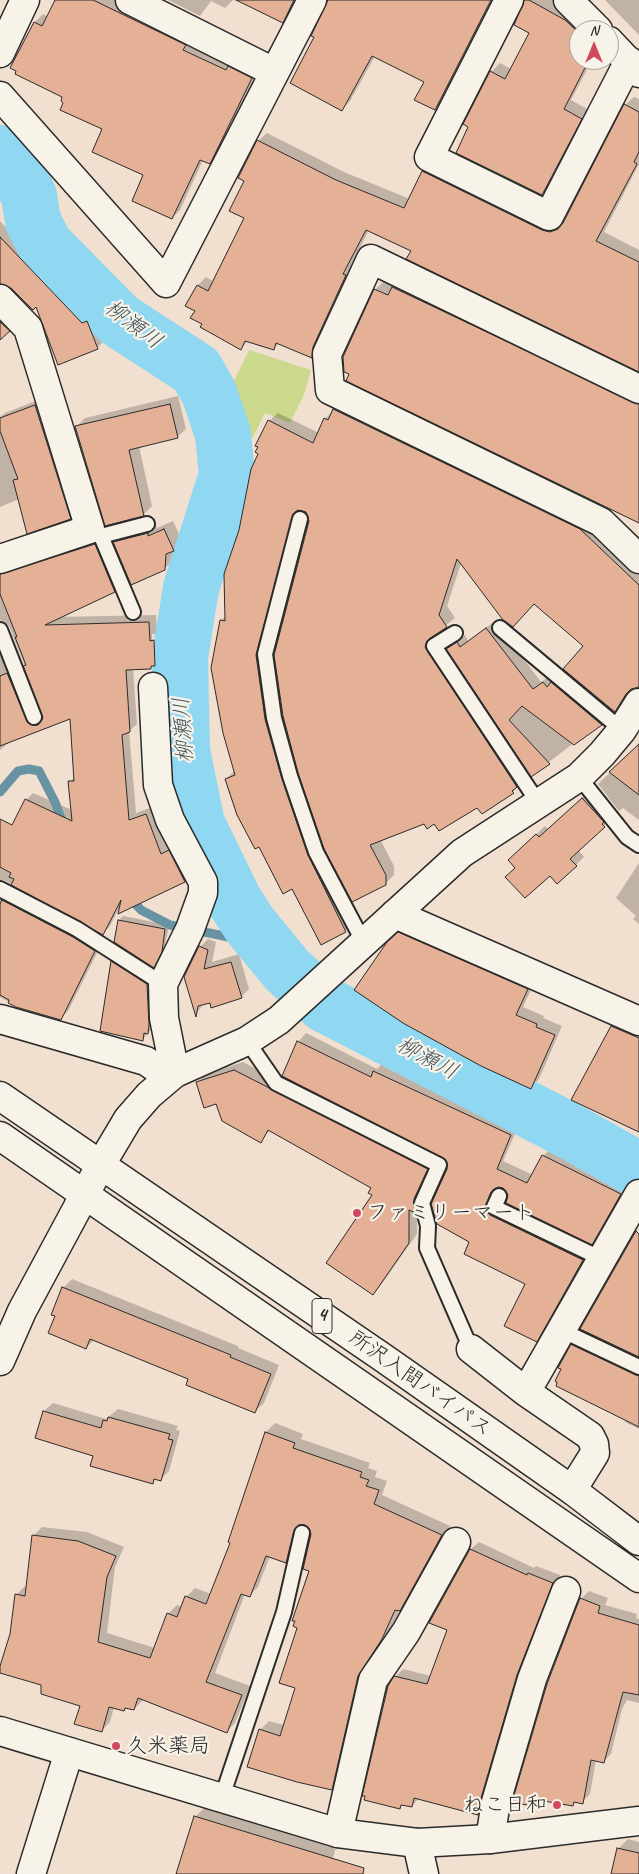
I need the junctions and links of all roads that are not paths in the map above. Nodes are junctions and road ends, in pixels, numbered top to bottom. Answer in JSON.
{"nodes":[{"id":1,"x":25,"y":0,"type":"edge"},
{"id":2,"x":130,"y":0,"type":"edge"},
{"id":3,"x":312,"y":0,"type":"edge"},
{"id":4,"x":509,"y":0,"type":"edge"},
{"id":5,"x":568,"y":0,"type":"edge"},
{"id":6,"x":588,"y":20,"type":"edge"},
{"id":7,"x":619,"y":51,"type":"edge"},
{"id":8,"x":0,"y":53,"type":"edge"},
{"id":9,"x":634,"y":67,"type":"edge"},
{"id":10,"x":274,"y":72,"type":"junction"},
{"id":11,"x":0,"y":96,"type":"edge"},
{"id":12,"x":0,"y":299,"type":"edge"},
{"id":13,"x":639,"y":389,"type":"edge"},
{"id":14,"x":300,"y":519,"type":"dead end"},
{"id":15,"x":147,"y":524,"type":"dead end"},
{"id":16,"x":96,"y":533,"type":"junction"},
{"id":17,"x":0,"y":559,"type":"edge"},
{"id":18,"x":639,"y":559,"type":"edge"},
{"id":19,"x":133,"y":612,"type":"dead end"},
{"id":20,"x":500,"y":628,"type":"dead end"},
{"id":21,"x":0,"y":630,"type":"edge"},
{"id":22,"x":455,"y":633,"type":"dead end"},
{"id":23,"x":153,"y":687,"type":"dead end"},
{"id":24,"x":639,"y":703,"type":"edge"},
{"id":25,"x":34,"y":717,"type":"dead end"},
{"id":26,"x":622,"y":730,"type":"junction"},
{"id":27,"x":579,"y":776,"type":"junction"},
{"id":28,"x":539,"y":804,"type":"junction"},
{"id":29,"x":639,"y":845,"type":"edge"},
{"id":30,"x":0,"y":889,"type":"edge"},
{"id":31,"x":395,"y":914,"type":"junction"},
{"id":32,"x":364,"y":943,"type":"junction"},
{"id":33,"x":163,"y":984,"type":"junction"},
{"id":34,"x":0,"y":1019,"type":"edge"},
{"id":35,"x":639,"y":1021,"type":"edge"},
{"id":36,"x":248,"y":1041,"type":"junction"},
{"id":37,"x":172,"y":1075,"type":"junction"},
{"id":38,"x":0,"y":1096,"type":"edge"},
{"id":39,"x":0,"y":1136,"type":"edge"},
{"id":40,"x":100,"y":1166,"type":"junction"},
{"id":41,"x":639,"y":1194,"type":"edge"},
{"id":42,"x":85,"y":1195,"type":"junction"},
{"id":43,"x":499,"y":1196,"type":"dead end"},
{"id":44,"x":602,"y":1259,"type":"junction"},
{"id":45,"x":561,"y":1330,"type":"junction"},
{"id":46,"x":471,"y":1349,"type":"joint"},
{"id":47,"x":0,"y":1361,"type":"edge"},
{"id":48,"x":639,"y":1367,"type":"edge"},
{"id":49,"x":526,"y":1392,"type":"junction"},
{"id":50,"x":572,"y":1490,"type":"junction"},
{"id":51,"x":302,"y":1533,"type":"dead end"},
{"id":52,"x":639,"y":1541,"type":"edge"},
{"id":53,"x":456,"y":1542,"type":"dead end"},
{"id":54,"x":639,"y":1578,"type":"edge"},
{"id":55,"x":566,"y":1591,"type":"dead end"},
{"id":56,"x":0,"y":1731,"type":"edge"},
{"id":57,"x":68,"y":1752,"type":"junction"},
{"id":58,"x":222,"y":1798,"type":"junction"},
{"id":59,"x":639,"y":1821,"type":"edge"},
{"id":60,"x":338,"y":1833,"type":"junction"},
{"id":61,"x":490,"y":1839,"type":"junction"},
{"id":62,"x":417,"y":1843,"type":"junction"},
{"id":63,"x":31,"y":1874,"type":"edge"},
{"id":64,"x":424,"y":1874,"type":"edge"}],
"edges":[{"from":1,"to":8,"type":"street"},
{"from":2,"to":10,"type":"street"},
{"from":3,"to":10,"type":"street"},
{"from":4,"to":9,"type":"street"},
{"from":5,"to":6,"type":"street"},
{"from":7,"to":9,"type":"street"},
{"from":10,"to":11,"type":"street"},
{"from":12,"to":16,"type":"street"},
{"from":13,"to":18,"type":"street"},
{"from":14,"to":32,"type":"lane"},
{"from":15,"to":16,"type":"lane"},
{"from":16,"to":17,"type":"street"},
{"from":16,"to":19,"type":"lane"},
{"from":20,"to":26,"type":"lane"},
{"from":21,"to":25,"type":"lane"},
{"from":22,"to":28,"type":"lane"},
{"from":23,"to":33,"type":"street"},
{"from":24,"to":26,"type":"street"},
{"from":26,"to":27,"type":"street"},
{"from":27,"to":28,"type":"street"},
{"from":27,"to":29,"type":"lane"},
{"from":28,"to":31,"type":"street"},
{"from":30,"to":33,"type":"lane"},
{"from":31,"to":32,"type":"street"},
{"from":31,"to":35,"type":"street"},
{"from":32,"to":36,"type":"street"},
{"from":33,"to":37,"type":"street"},
{"from":34,"to":37,"type":"street"},
{"from":36,"to":37,"type":"street"},
{"from":36,"to":46,"type":"lane"},
{"from":37,"to":40,"type":"street"},
{"from":38,"to":40,"type":"street","name":"所沢入間バイパス","number":"4"},
{"from":39,"to":42,"type":"street","name":"所沢入間バイパス","number":"4"},
{"from":40,"to":42,"type":"street"},
{"from":40,"to":50,"type":"street","name":"所沢入間バイパス","number":"4"},
{"from":41,"to":44,"type":"street"},
{"from":42,"to":47,"type":"street"},
{"from":42,"to":54,"type":"street","name":"所沢入間バイパス","number":"4"},
{"from":43,"to":44,"type":"lane"},
{"from":44,"to":45,"type":"street"},
{"from":45,"to":48,"type":"lane"},
{"from":45,"to":49,"type":"street"},
{"from":46,"to":49,"type":"street"},
{"from":49,"to":50,"type":"street"},
{"from":50,"to":52,"type":"street","name":"所沢入間バイパス","number":"4"},
{"from":51,"to":58,"type":"lane"},
{"from":53,"to":60,"type":"street"},
{"from":55,"to":61,"type":"street"},
{"from":56,"to":57,"type":"street"},
{"from":57,"to":58,"type":"street"},
{"from":57,"to":63,"type":"street"},
{"from":58,"to":60,"type":"street"},
{"from":59,"to":61,"type":"street"},
{"from":60,"to":62,"type":"street"},
{"from":61,"to":62,"type":"street"},
{"from":62,"to":64,"type":"street"}]}
